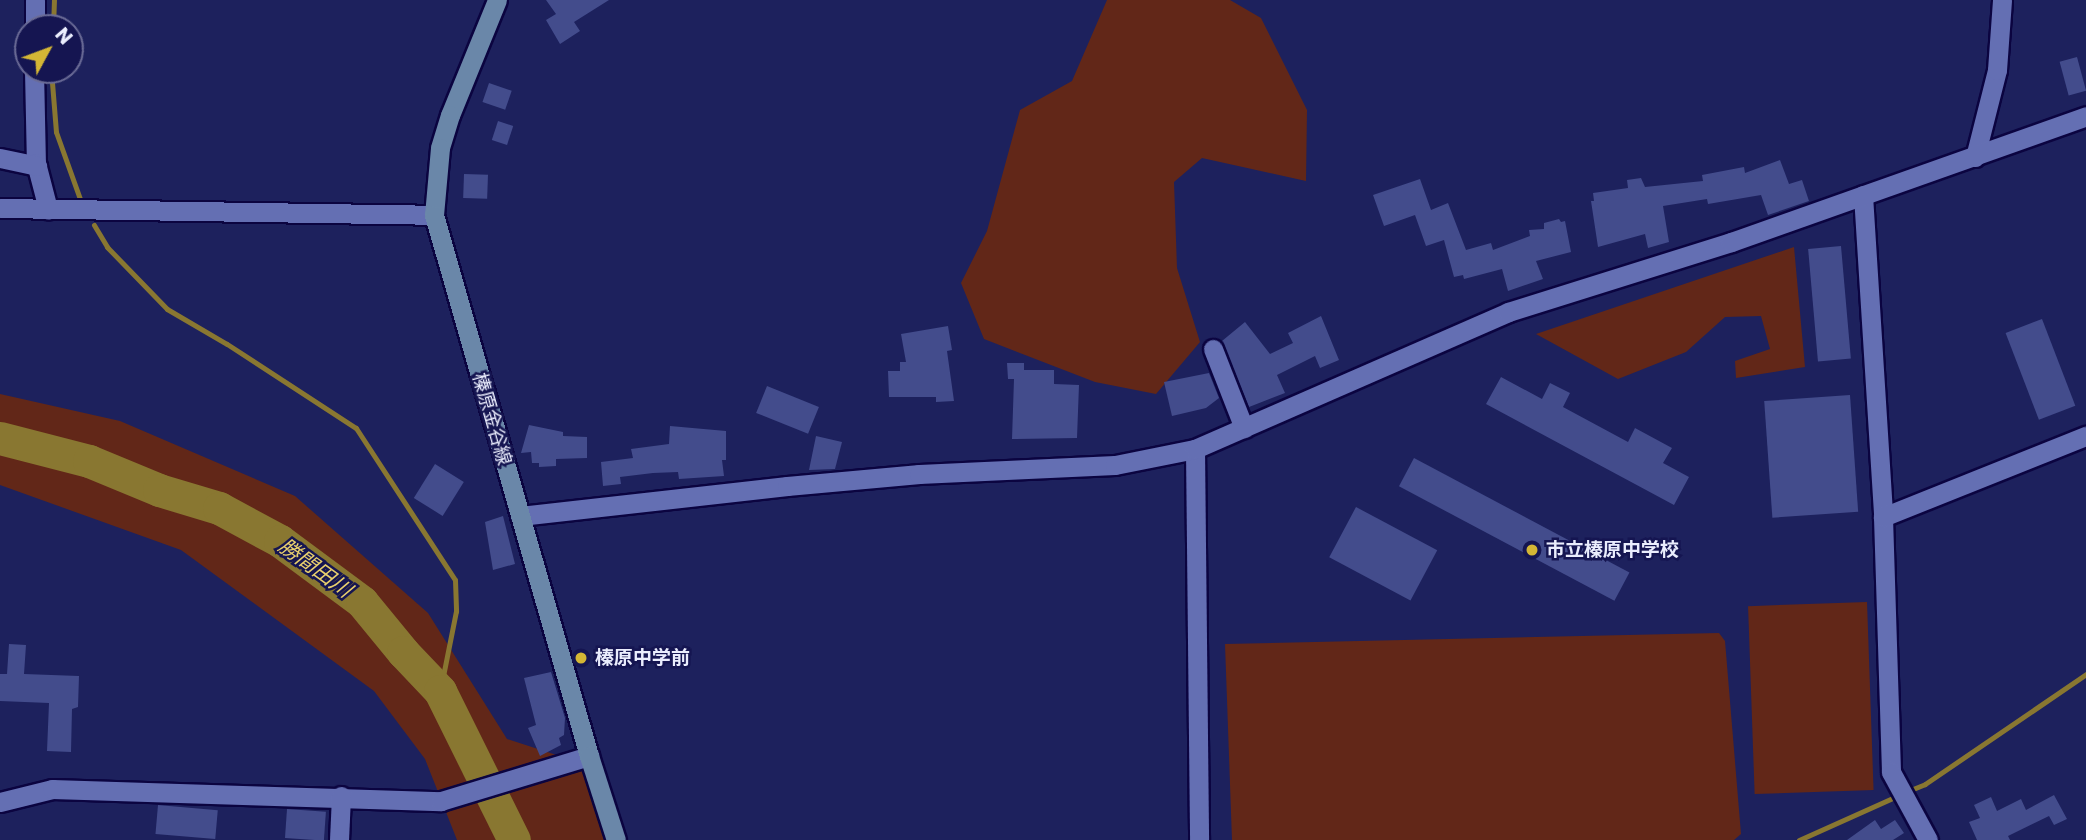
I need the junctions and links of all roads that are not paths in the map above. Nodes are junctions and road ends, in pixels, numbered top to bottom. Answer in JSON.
{"nodes":[{"id":1,"x":497,"y":0,"type":"edge"},
{"id":2,"x":2002,"y":0,"type":"edge"},
{"id":3,"x":34,"y":84,"type":"edge"},
{"id":4,"x":2086,"y":116,"type":"edge"},
{"id":5,"x":1975,"y":157,"type":"junction"},
{"id":6,"x":0,"y":158,"type":"edge"},
{"id":7,"x":37,"y":166,"type":"junction"},
{"id":8,"x":1863,"y":195,"type":"junction"},
{"id":9,"x":0,"y":208,"type":"edge"},
{"id":10,"x":48,"y":209,"type":"junction"},
{"id":11,"x":434,"y":215,"type":"junction"},
{"id":12,"x":1213,"y":349,"type":"dead end"},
{"id":13,"x":1244,"y":428,"type":"junction"},
{"id":14,"x":2086,"y":436,"type":"edge"},
{"id":15,"x":1195,"y":449,"type":"junction"},
{"id":16,"x":520,"y":516,"type":"junction"},
{"id":17,"x":1883,"y":517,"type":"junction"},
{"id":18,"x":589,"y":755,"type":"junction"},
{"id":19,"x":341,"y":796,"type":"junction"},
{"id":20,"x":0,"y":802,"type":"edge"},
{"id":21,"x":340,"y":840,"type":"edge"},
{"id":22,"x":617,"y":840,"type":"edge"},
{"id":23,"x":1199,"y":840,"type":"edge"},
{"id":24,"x":1928,"y":840,"type":"edge"}],
"edges":[{"from":1,"to":11,"type":"main road","name":"榛原金谷線"},
{"from":2,"to":5,"type":"street"},
{"from":3,"to":7,"type":"street"},
{"from":4,"to":5,"type":"street"},
{"from":5,"to":8,"type":"street"},
{"from":6,"to":7,"type":"street"},
{"from":7,"to":10,"type":"street"},
{"from":8,"to":13,"type":"street"},
{"from":8,"to":17,"type":"street"},
{"from":9,"to":10,"type":"street"},
{"from":10,"to":11,"type":"street"},
{"from":11,"to":16,"type":"main road","name":"榛原金谷線"},
{"from":12,"to":13,"type":"street"},
{"from":13,"to":15,"type":"street"},
{"from":14,"to":17,"type":"street"},
{"from":15,"to":16,"type":"street"},
{"from":15,"to":23,"type":"street"},
{"from":16,"to":18,"type":"main road","name":"榛原金谷線"},
{"from":17,"to":24,"type":"street"},
{"from":18,"to":19,"type":"street"},
{"from":18,"to":22,"type":"main road","name":"榛原金谷線"},
{"from":19,"to":20,"type":"street"},
{"from":19,"to":21,"type":"street"}]}
